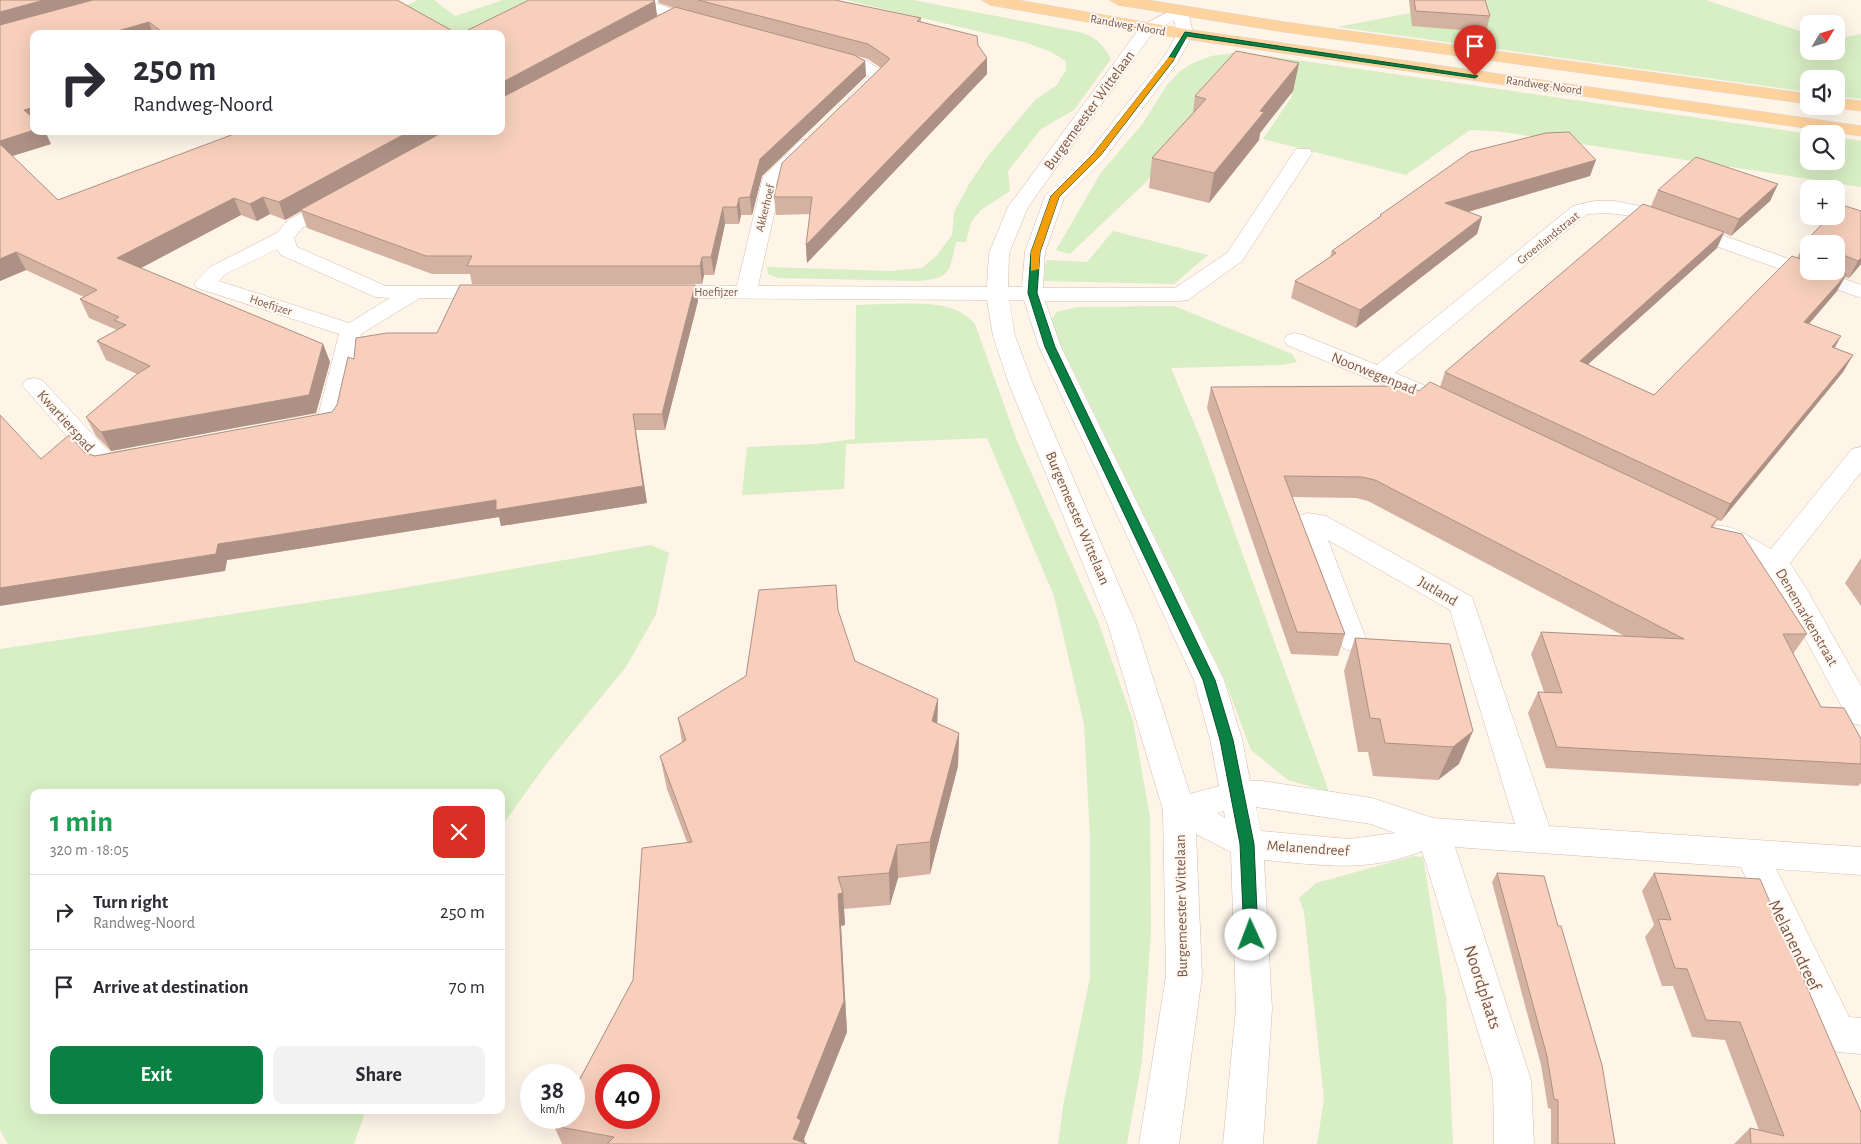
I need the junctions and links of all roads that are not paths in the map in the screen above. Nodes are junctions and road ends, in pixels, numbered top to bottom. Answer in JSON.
{"nodes":[{"id":1,"x":650,"y":0,"type":"edge"},
{"id":2,"x":990,"y":0,"type":"edge"},
{"id":3,"x":1118,"y":0,"type":"edge"},
{"id":4,"x":1180,"y":11,"type":"junction"},
{"id":5,"x":675,"y":15,"type":"junction"},
{"id":6,"x":657,"y":25,"type":"edge"},
{"id":7,"x":721,"y":28,"type":"edge"},
{"id":8,"x":1148,"y":28,"type":"junction"},
{"id":9,"x":1185,"y":34,"type":"junction"},
{"id":10,"x":814,"y":52,"type":"edge"},
{"id":11,"x":1800,"y":98,"type":"edge"},
{"id":12,"x":1845,"y":104,"type":"edge"},
{"id":13,"x":1861,"y":106,"type":"edge"},
{"id":14,"x":844,"y":109,"type":"edge"},
{"id":15,"x":823,"y":129,"type":"edge"},
{"id":16,"x":1861,"y":131,"type":"edge"},
{"id":17,"x":1304,"y":153,"type":"dead end"},
{"id":18,"x":354,"y":191,"type":"edge"},
{"id":19,"x":284,"y":237,"type":"junction"},
{"id":20,"x":416,"y":292,"type":"junction"},
{"id":21,"x":516,"y":292,"type":"edge"},
{"id":22,"x":636,"y":292,"type":"edge"},
{"id":23,"x":746,"y":292,"type":"junction"},
{"id":24,"x":1861,"y":292,"type":"edge"},
{"id":25,"x":998,"y":293,"type":"junction"},
{"id":26,"x":1032,"y":293,"type":"junction"},
{"id":27,"x":351,"y":331,"type":"junction"},
{"id":28,"x":1295,"y":340,"type":"dead end"},
{"id":29,"x":1378,"y":376,"type":"junction"},
{"id":30,"x":34,"y":385,"type":"dead end"},
{"id":31,"x":1460,"y":410,"type":"edge"},
{"id":32,"x":280,"y":430,"type":"edge"},
{"id":33,"x":153,"y":453,"type":"edge"},
{"id":34,"x":1861,"y":455,"type":"edge"},
{"id":35,"x":1701,"y":524,"type":"edge"},
{"id":36,"x":1775,"y":563,"type":"junction"},
{"id":37,"x":1353,"y":641,"type":"dead end"},
{"id":38,"x":1861,"y":714,"type":"edge"},
{"id":39,"x":1237,"y":795,"type":"junction"},
{"id":40,"x":1179,"y":810,"type":"junction"},
{"id":41,"x":1433,"y":832,"type":"junction"},
{"id":42,"x":1537,"y":840,"type":"junction"},
{"id":43,"x":1247,"y":844,"type":"junction"},
{"id":44,"x":1752,"y":855,"type":"junction"},
{"id":45,"x":1861,"y":861,"type":"edge"},
{"id":46,"x":1850,"y":1035,"type":"edge"},
{"id":47,"x":1159,"y":1144,"type":"edge"},
{"id":48,"x":1243,"y":1144,"type":"edge"},
{"id":49,"x":1514,"y":1144,"type":"edge"}],
"edges":[{"from":1,"to":5,"type":"street"},
{"from":2,"to":8,"type":"main road","name":"Randweg-Noord"},
{"from":3,"to":4,"type":"main road","name":"Randweg-Noord"},
{"from":4,"to":8,"type":"street","name":"Burgemeester Wittelaan"},
{"from":4,"to":9,"type":"street"},
{"from":4,"to":11,"type":"main road","name":"Randweg-Noord"},
{"from":5,"to":6,"type":"street"},
{"from":5,"to":7,"type":"street"},
{"from":8,"to":9,"type":"main road","name":"Randweg-Noord"},
{"from":8,"to":25,"type":"street","name":"Burgemeester Wittelaan"},
{"from":9,"to":16,"type":"main road","name":"Randweg-Noord"},
{"from":9,"to":26,"type":"street","name":"Burgemeester Wittelaan"},
{"from":10,"to":14,"type":"street"},
{"from":12,"to":13,"type":"main road"},
{"from":15,"to":23,"type":"street","name":"Akkerhoef"},
{"from":17,"to":26,"type":"street"},
{"from":18,"to":19,"type":"street","name":"Hoefijzer"},
{"from":19,"to":20,"type":"street"},
{"from":19,"to":27,"type":"street","name":"Hoefijzer"},
{"from":20,"to":21,"type":"street"},
{"from":20,"to":27,"type":"street"},
{"from":22,"to":23,"type":"street","name":"Hoefijzer"},
{"from":23,"to":25,"type":"street"},
{"from":24,"to":29,"type":"street","name":"Groenlandstraat"},
{"from":25,"to":26,"type":"street"},
{"from":25,"to":40,"type":"street","name":"Burgemeester Wittelaan"},
{"from":26,"to":39,"type":"street","name":"Burgemeester Wittelaan"},
{"from":27,"to":32,"type":"street"},
{"from":28,"to":29,"type":"street","name":"Noorwegenpad"},
{"from":29,"to":31,"type":"street","name":"Noorwegenpad"},
{"from":30,"to":33,"type":"street","name":"Kwartierspad"},
{"from":34,"to":36,"type":"street","name":"Denemarkenstraat"},
{"from":35,"to":36,"type":"street"},
{"from":36,"to":38,"type":"street","name":"Denemarkenstraat"},
{"from":37,"to":42,"type":"street","name":"Jutland"},
{"from":39,"to":40,"type":"street","name":"Melanendreef"},
{"from":39,"to":41,"type":"street","name":"Melanendreef"},
{"from":39,"to":43,"type":"street","name":"Burgemeester Wittelaan"},
{"from":40,"to":43,"type":"street","name":"Melanendreef"},
{"from":40,"to":47,"type":"street","name":"Burgemeester Wittelaan"},
{"from":41,"to":42,"type":"street","name":"Melanendreef"},
{"from":41,"to":43,"type":"street","name":"Melanendreef"},
{"from":41,"to":49,"type":"street","name":"Noordplaats"},
{"from":42,"to":44,"type":"street","name":"Melanendreef"},
{"from":43,"to":48,"type":"street","name":"Burgemeester Wittelaan"},
{"from":44,"to":45,"type":"street","name":"Melanendreef"},
{"from":44,"to":46,"type":"street","name":"Melanendreef"}]}
